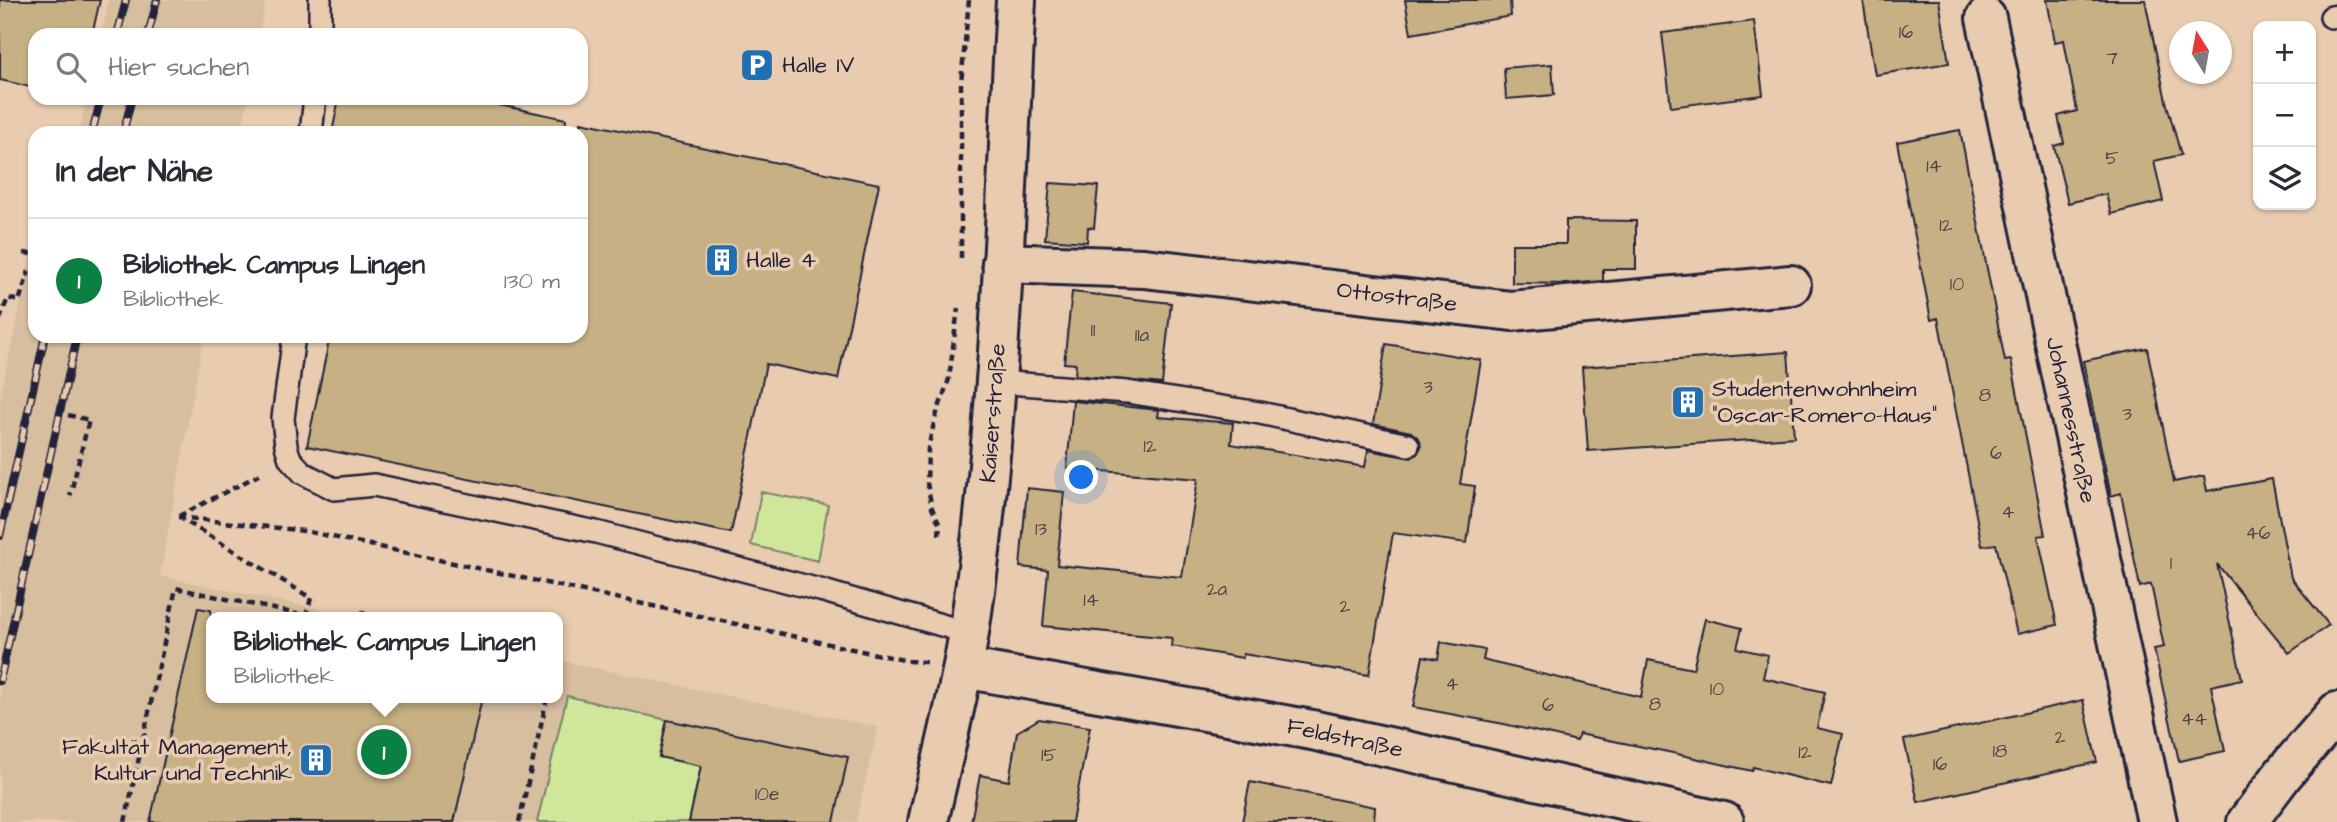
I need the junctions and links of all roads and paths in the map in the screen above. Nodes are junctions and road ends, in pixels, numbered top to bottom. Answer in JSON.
{"nodes":[{"id":1,"x":320,"y":0,"type":"edge"},
{"id":2,"x":969,"y":0,"type":"edge"},
{"id":3,"x":1016,"y":0,"type":"edge"},
{"id":4,"x":1986,"y":18,"type":"dead end"},
{"id":5,"x":320,"y":28,"type":"edge"},
{"id":6,"x":314,"y":105,"type":"edge"},
{"id":7,"x":312,"y":126,"type":"edge"},
{"id":8,"x":24,"y":253,"type":"dead end"},
{"id":9,"x":28,"y":254,"type":"edge"},
{"id":10,"x":1002,"y":263,"type":"junction"},
{"id":11,"x":961,"y":269,"type":"dead end"},
{"id":12,"x":28,"y":274,"type":"edge"},
{"id":13,"x":1791,"y":285,"type":"dead end"},
{"id":14,"x":960,"y":296,"type":"dead end"},
{"id":15,"x":0,"y":319,"type":"edge"},
{"id":16,"x":293,"y":343,"type":"edge"},
{"id":17,"x":996,"y":382,"type":"junction"},
{"id":18,"x":68,"y":415,"type":"dead end"},
{"id":19,"x":1408,"y":446,"type":"dead end"},
{"id":20,"x":290,"y":459,"type":"junction"},
{"id":21,"x":70,"y":496,"type":"dead end"},
{"id":22,"x":178,"y":517,"type":"junction"},
{"id":23,"x":939,"y":546,"type":"dead end"},
{"id":24,"x":363,"y":609,"type":"dead end"},
{"id":25,"x":287,"y":612,"type":"edge"},
{"id":26,"x":307,"y":612,"type":"edge"},
{"id":27,"x":363,"y":612,"type":"edge"},
{"id":28,"x":927,"y":619,"type":"junction"},
{"id":29,"x":966,"y":650,"type":"junction"},
{"id":30,"x":917,"y":661,"type":"junction"},
{"id":31,"x":546,"y":703,"type":"edge"},
{"id":32,"x":2337,"y":712,"type":"edge"},
{"id":33,"x":125,"y":822,"type":"edge"},
{"id":34,"x":519,"y":822,"type":"edge"},
{"id":35,"x":928,"y":822,"type":"edge"},
{"id":36,"x":1724,"y":822,"type":"edge"},
{"id":37,"x":2157,"y":822,"type":"edge"},
{"id":38,"x":2247,"y":822,"type":"edge"}],
"edges":[{"from":1,"to":5,"type":"lane"},
{"from":2,"to":11,"type":"path"},
{"from":3,"to":10,"type":"street","name":"Kaiserstraße"},
{"from":4,"to":37,"type":"street","name":"Johannesstraße"},
{"from":6,"to":7,"type":"lane"},
{"from":8,"to":9,"type":"path"},
{"from":10,"to":13,"type":"street","name":"Ottostraße"},
{"from":10,"to":17,"type":"street","name":"Kaiserstraße"},
{"from":12,"to":15,"type":"path"},
{"from":14,"to":23,"type":"path"},
{"from":16,"to":20,"type":"lane"},
{"from":17,"to":19,"type":"lane"},
{"from":17,"to":29,"type":"street","name":"Kaiserstraße"},
{"from":18,"to":21,"type":"path"},
{"from":20,"to":22,"type":"path"},
{"from":20,"to":28,"type":"lane"},
{"from":22,"to":26,"type":"path"},
{"from":22,"to":30,"type":"path"},
{"from":24,"to":27,"type":"path"},
{"from":25,"to":33,"type":"path"},
{"from":28,"to":29,"type":"lane"},
{"from":28,"to":30,"type":"path"},
{"from":29,"to":30,"type":"path"},
{"from":29,"to":35,"type":"street","name":"Kaiserstraße"},
{"from":29,"to":36,"type":"street","name":"Feldstraße"},
{"from":31,"to":34,"type":"path"},
{"from":32,"to":38,"type":"street"}]}
